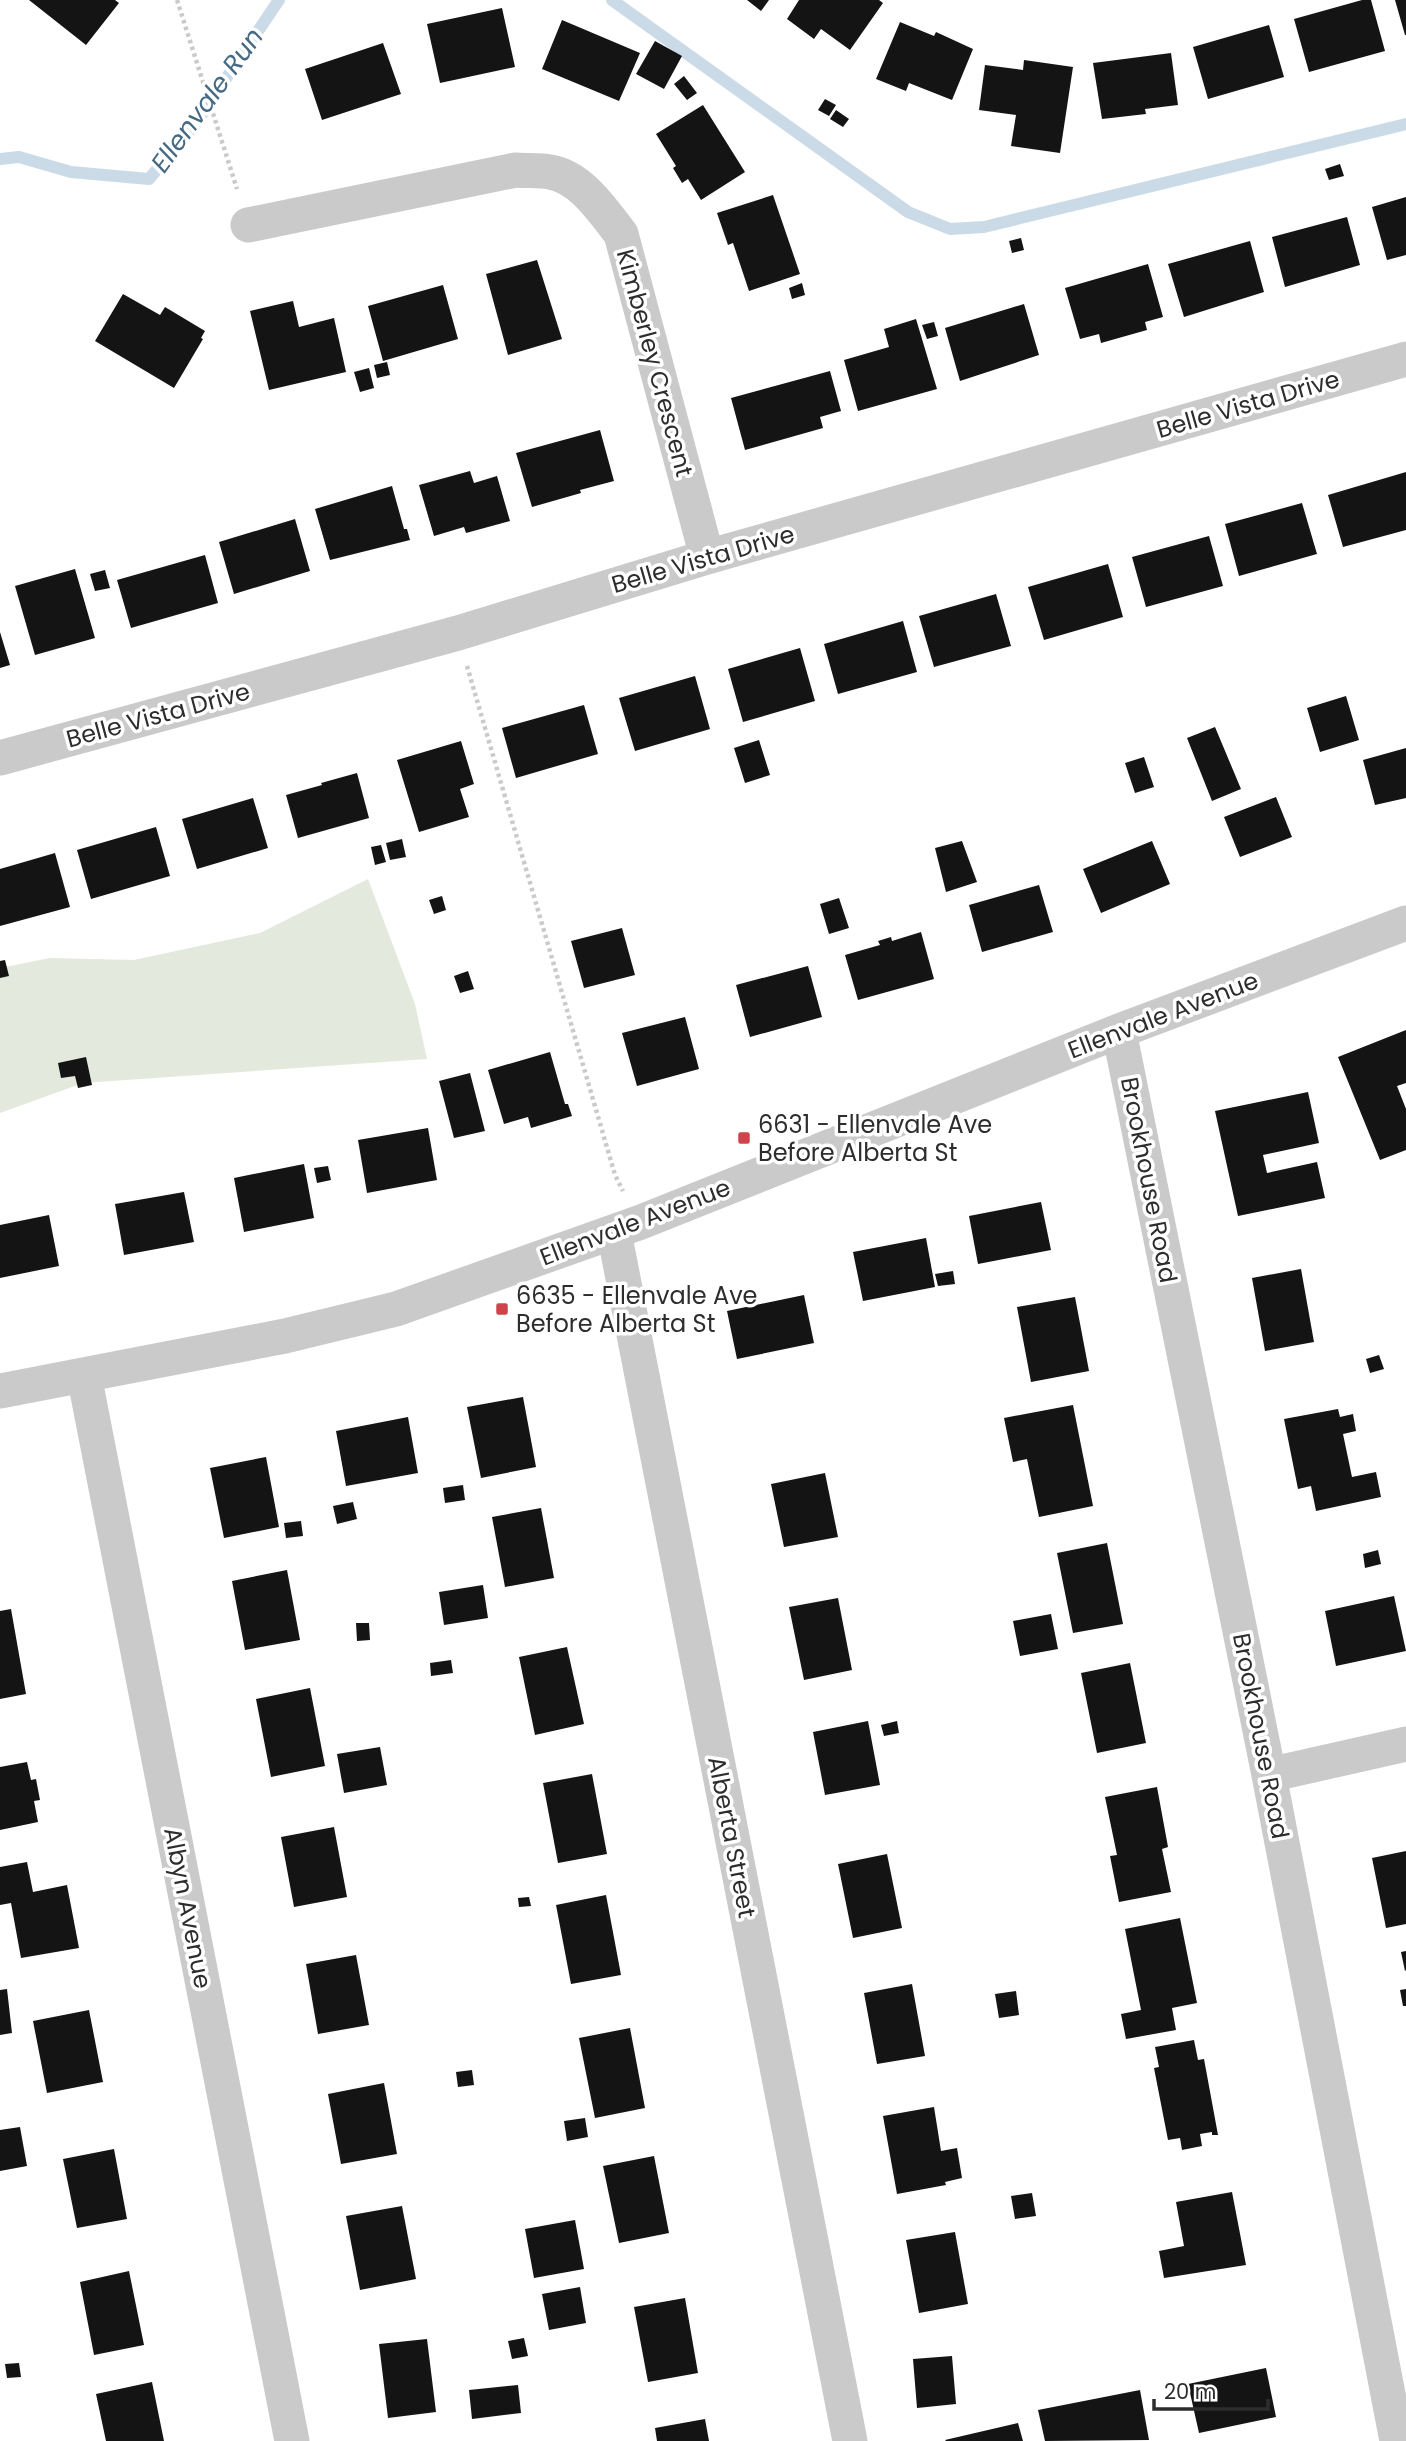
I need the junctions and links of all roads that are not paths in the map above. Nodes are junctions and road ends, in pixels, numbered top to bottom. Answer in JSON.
{"nodes":[{"id":1,"x":248,"y":225,"type":"road end"},
{"id":2,"x":1406,"y":359,"type":"edge"},
{"id":3,"x":707,"y":557,"type":"junction"},
{"id":4,"x":0,"y":758,"type":"edge"},
{"id":5,"x":1406,"y":923,"type":"edge"},
{"id":6,"x":1119,"y":1031,"type":"junction"},
{"id":7,"x":627,"y":1227,"type":"junction"},
{"id":8,"x":84,"y":1375,"type":"junction"},
{"id":9,"x":0,"y":1391,"type":"edge"},
{"id":10,"x":1406,"y":1744,"type":"edge"},
{"id":11,"x":1269,"y":1775,"type":"junction"},
{"id":12,"x":292,"y":2441,"type":"edge"},
{"id":13,"x":850,"y":2441,"type":"edge"},
{"id":14,"x":1397,"y":2441,"type":"edge"}],
"edges":[{"from":1,"to":3,"type":"street","name":"Kimberley Crescent"},
{"from":2,"to":3,"type":"street","name":"Belle Vista Drive"},
{"from":3,"to":4,"type":"street","name":"Belle Vista Drive"},
{"from":5,"to":6,"type":"street","name":"Ellenvale Avenue"},
{"from":6,"to":7,"type":"street","name":"Ellenvale Avenue"},
{"from":6,"to":11,"type":"street","name":"Brookhouse Road"},
{"from":7,"to":8,"type":"street","name":"Ellenvale Avenue"},
{"from":7,"to":13,"type":"street","name":"Alberta Street"},
{"from":8,"to":9,"type":"street","name":"Ellenvale Avenue"},
{"from":8,"to":12,"type":"street","name":"Albyn Avenue"},
{"from":10,"to":11,"type":"street"},
{"from":11,"to":14,"type":"street","name":"Brookhouse Road"}]}
